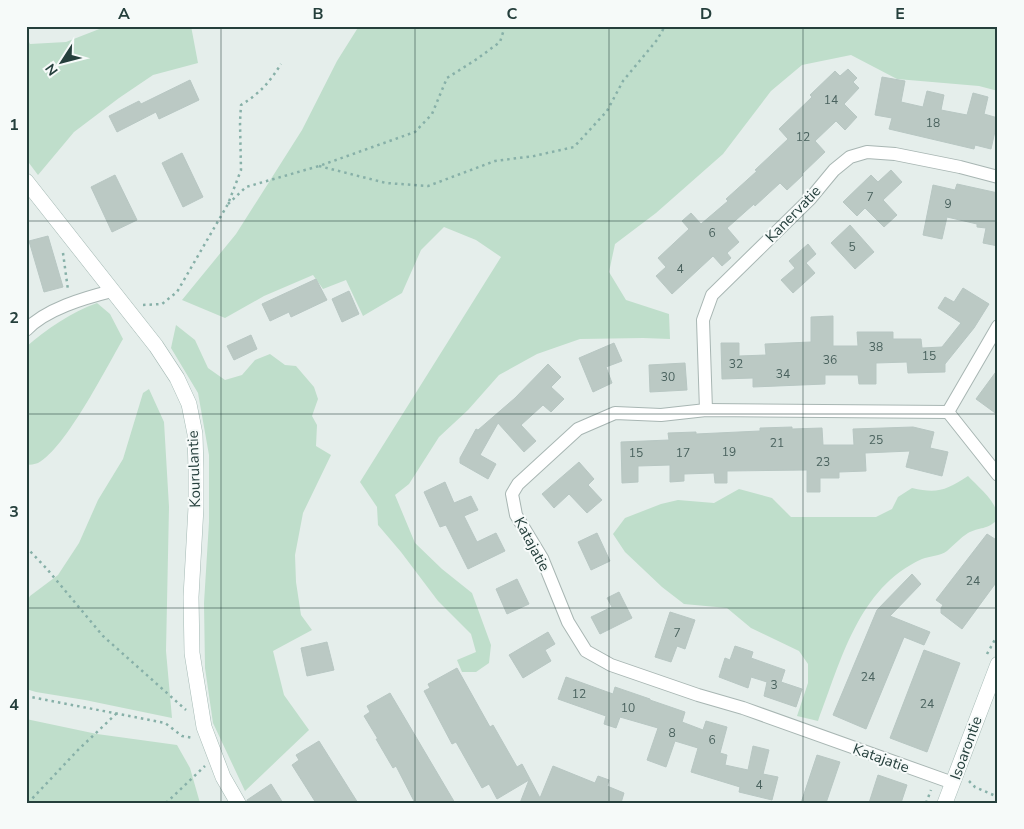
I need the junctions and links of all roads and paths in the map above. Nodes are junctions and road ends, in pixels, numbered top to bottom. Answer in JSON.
{"nodes":[{"id":1,"x":505,"y":26,"type":"edge"},
{"id":2,"x":665,"y":26,"type":"edge"},
{"id":3,"x":280,"y":64,"type":"dead end"},
{"id":4,"x":319,"y":166,"type":"junction"},
{"id":5,"x":998,"y":178,"type":"edge"},
{"id":6,"x":26,"y":181,"type":"edge"},
{"id":7,"x":228,"y":204,"type":"junction"},
{"id":8,"x":62,"y":250,"type":"dead end"},
{"id":9,"x":112,"y":291,"type":"junction"},
{"id":10,"x":162,"y":304,"type":"dead end"},
{"id":11,"x":53,"y":312,"type":"junction"},
{"id":12,"x":998,"y":326,"type":"edge"},
{"id":13,"x":26,"y":330,"type":"edge"},
{"id":14,"x":706,"y":410,"type":"junction"},
{"id":15,"x":948,"y":412,"type":"junction"},
{"id":16,"x":998,"y":475,"type":"edge"},
{"id":17,"x":26,"y":547,"type":"edge"},
{"id":18,"x":998,"y":664,"type":"edge"},
{"id":19,"x":26,"y":696,"type":"edge"},
{"id":20,"x":118,"y":713,"type":"junction"},
{"id":21,"x":207,"y":734,"type":"junction"},
{"id":22,"x":215,"y":756,"type":"junction"},
{"id":23,"x":958,"y":768,"type":"junction"},
{"id":24,"x":953,"y":783,"type":"junction"},
{"id":25,"x":998,"y":797,"type":"edge"},
{"id":26,"x":28,"y":803,"type":"edge"},
{"id":27,"x":166,"y":803,"type":"edge"},
{"id":28,"x":238,"y":803,"type":"edge"},
{"id":29,"x":945,"y":803,"type":"edge"}],
"edges":[{"from":1,"to":4,"type":"path"},
{"from":2,"to":4,"type":"path"},
{"from":3,"to":7,"type":"path"},
{"from":4,"to":7,"type":"path"},
{"from":5,"to":14,"type":"street","name":"Kanervatie"},
{"from":6,"to":9,"type":"street","name":"Kourulantie"},
{"from":7,"to":10,"type":"path"},
{"from":8,"to":11,"type":"path"},
{"from":9,"to":11,"type":"street"},
{"from":9,"to":21,"type":"street","name":"Kourulantie"},
{"from":11,"to":13,"type":"street"},
{"from":12,"to":15,"type":"street"},
{"from":14,"to":15,"type":"street","name":"Katajatie"},
{"from":14,"to":24,"type":"street","name":"Katajatie"},
{"from":15,"to":16,"type":"street"},
{"from":17,"to":21,"type":"path"},
{"from":18,"to":23,"type":"street","name":"Isoarontie"},
{"from":19,"to":20,"type":"path"},
{"from":20,"to":21,"type":"path"},
{"from":20,"to":26,"type":"path"},
{"from":21,"to":22,"type":"street","name":"Kourulantie"},
{"from":22,"to":27,"type":"path"},
{"from":22,"to":28,"type":"street","name":"Kourulantie"},
{"from":23,"to":24,"type":"street","name":"Isoarontie"},
{"from":23,"to":25,"type":"path"},
{"from":24,"to":29,"type":"street","name":"Isoarontie"}]}
